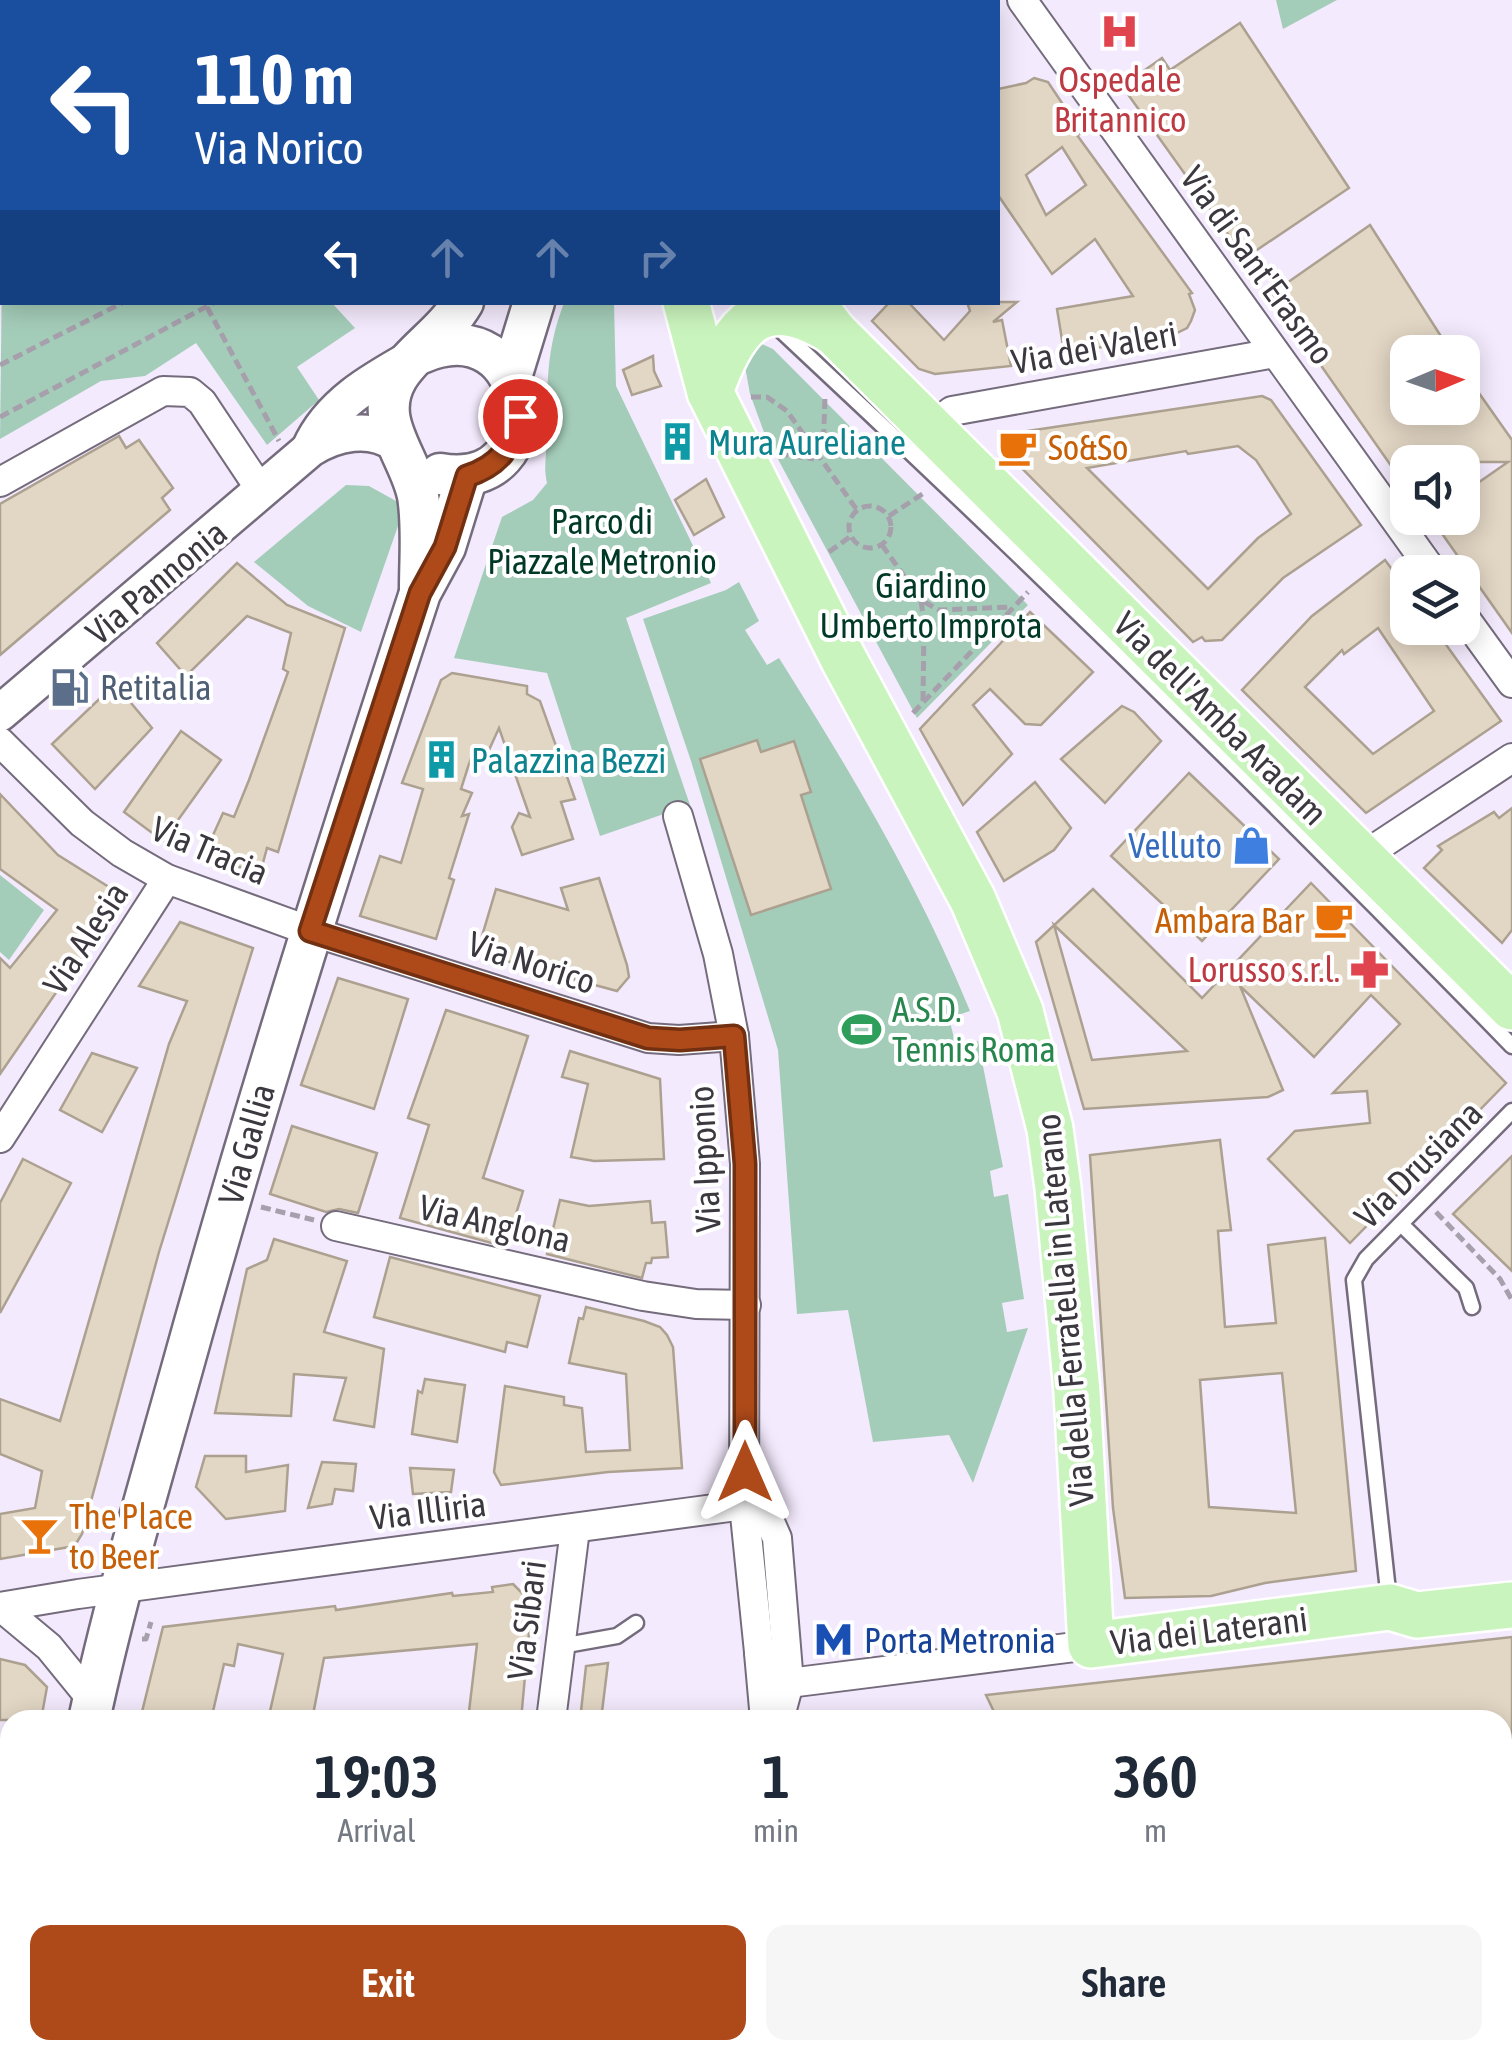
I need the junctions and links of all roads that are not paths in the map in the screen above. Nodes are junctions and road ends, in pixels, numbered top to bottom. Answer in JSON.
{"nodes":[{"id":1,"x":1022,"y":0,"type":"edge"},
{"id":2,"x":462,"y":305,"type":"edge"},
{"id":3,"x":533,"y":305,"type":"edge"},
{"id":4,"x":687,"y":305,"type":"edge"},
{"id":5,"x":769,"y":307,"type":"edge"},
{"id":6,"x":822,"y":317,"type":"edge"},
{"id":7,"x":420,"y":353,"type":"junction"},
{"id":8,"x":1275,"y":353,"type":"junction"},
{"id":9,"x":511,"y":377,"type":"junction"},
{"id":10,"x":729,"y":394,"type":"junction"},
{"id":11,"x":931,"y":427,"type":"junction"},
{"id":12,"x":396,"y":444,"type":"junction"},
{"id":13,"x":294,"y":445,"type":"junction"},
{"id":14,"x":467,"y":476,"type":"junction"},
{"id":15,"x":940,"y":478,"type":"junction"},
{"id":16,"x":0,"y":482,"type":"edge"},
{"id":17,"x":262,"y":492,"type":"junction"},
{"id":18,"x":1421,"y":555,"type":"edge"},
{"id":19,"x":420,"y":593,"type":"junction"},
{"id":20,"x":1480,"y":639,"type":"edge"},
{"id":21,"x":1512,"y":683,"type":"edge"},
{"id":22,"x":0,"y":713,"type":"edge"},
{"id":23,"x":0,"y":742,"type":"edge"},
{"id":24,"x":1512,"y":758,"type":"edge"},
{"id":25,"x":678,"y":816,"type":"dead end"},
{"id":26,"x":1362,"y":857,"type":"junction"},
{"id":27,"x":168,"y":879,"type":"junction"},
{"id":28,"x":310,"y":931,"type":"junction"},
{"id":29,"x":1512,"y":1008,"type":"edge"},
{"id":30,"x":734,"y":1036,"type":"junction"},
{"id":31,"x":1512,"y":1046,"type":"edge"},
{"id":32,"x":1512,"y":1111,"type":"edge"},
{"id":33,"x":0,"y":1138,"type":"edge"},
{"id":34,"x":1400,"y":1224,"type":"junction"},
{"id":35,"x":336,"y":1226,"type":"road end"},
{"id":36,"x":746,"y":1306,"type":"junction"},
{"id":37,"x":1472,"y":1307,"type":"dead end"},
{"id":38,"x":744,"y":1506,"type":"junction"},
{"id":39,"x":575,"y":1529,"type":"junction"},
{"id":40,"x":121,"y":1588,"type":"junction"},
{"id":41,"x":1402,"y":1601,"type":"junction"},
{"id":42,"x":1512,"y":1605,"type":"edge"},
{"id":43,"x":1,"y":1607,"type":"edge"},
{"id":44,"x":636,"y":1623,"type":"dead end"},
{"id":45,"x":1091,"y":1645,"type":"junction"},
{"id":46,"x":561,"y":1646,"type":"junction"},
{"id":47,"x":759,"y":1652,"type":"junction"},
{"id":48,"x":790,"y":1683,"type":"junction"},
{"id":49,"x":91,"y":1710,"type":"edge"},
{"id":50,"x":552,"y":1710,"type":"edge"},
{"id":51,"x":764,"y":1710,"type":"edge"},
{"id":52,"x":782,"y":1710,"type":"edge"}],
"edges":[{"from":1,"to":8,"type":"street","name":"Via di Sant'Erasmo"},
{"from":2,"to":7,"type":"main road"},
{"from":3,"to":9,"type":"main road"},
{"from":4,"to":10,"type":"main road","name":"Via della Ferratella in Laterano"},
{"from":5,"to":6,"type":"main road"},
{"from":5,"to":10,"type":"main road"},
{"from":5,"to":15,"type":"lane","name":"Via dell'Amba Aradam"},
{"from":6,"to":11,"type":"main road","name":"Via dell'Amba Aradam"},
{"from":7,"to":9,"type":"main road"},
{"from":7,"to":12,"type":"main road"},
{"from":7,"to":13,"type":"street"},
{"from":8,"to":11,"type":"street","name":"Via dei Valeri"},
{"from":8,"to":18,"type":"street","name":"Via di Sant'Erasmo"},
{"from":9,"to":14,"type":"main road"},
{"from":10,"to":45,"type":"main road","name":"Via della Ferratella in Laterano"},
{"from":11,"to":15,"type":"lane"},
{"from":11,"to":26,"type":"main road","name":"Via dell'Amba Aradam"},
{"from":12,"to":13,"type":"street"},
{"from":12,"to":14,"type":"main road"},
{"from":12,"to":19,"type":"main road"},
{"from":13,"to":17,"type":"street","name":"Via Pannonia"},
{"from":14,"to":19,"type":"main road"},
{"from":15,"to":31,"type":"lane","name":"Via dell'Amba Aradam"},
{"from":16,"to":17,"type":"street"},
{"from":17,"to":22,"type":"street","name":"Via Pannonia"},
{"from":19,"to":28,"type":"main road","name":"Via Gallia"},
{"from":20,"to":21,"type":"street"},
{"from":23,"to":27,"type":"street","name":"Via Tracia"},
{"from":24,"to":26,"type":"street"},
{"from":25,"to":30,"type":"street","name":"Via Ipponio"},
{"from":26,"to":29,"type":"main road","name":"Via dell'Amba Aradam"},
{"from":27,"to":28,"type":"street","name":"Via Tracia"},
{"from":27,"to":33,"type":"street","name":"Via Alesia"},
{"from":28,"to":30,"type":"street","name":"Via Norico"},
{"from":28,"to":40,"type":"main road","name":"Via Gallia"},
{"from":30,"to":36,"type":"street","name":"Via Ipponio"},
{"from":32,"to":34,"type":"lane","name":"Via Drusiana"},
{"from":34,"to":37,"type":"lane"},
{"from":34,"to":41,"type":"lane","name":"Via Drusiana"},
{"from":35,"to":36,"type":"street","name":"Via Anglona"},
{"from":36,"to":38,"type":"street","name":"Via Ipponio"},
{"from":38,"to":39,"type":"street","name":"Via Illiria"},
{"from":38,"to":47,"type":"street","name":"Via Ipponio"},
{"from":38,"to":48,"type":"street"},
{"from":39,"to":40,"type":"street","name":"Via Illiria"},
{"from":39,"to":46,"type":"street","name":"Via Sibari"},
{"from":40,"to":43,"type":"street","name":"Via Illiria"},
{"from":40,"to":49,"type":"main road","name":"Via Gallia"},
{"from":41,"to":42,"type":"main road","name":"Via dei Laterani"},
{"from":41,"to":45,"type":"main road","name":"Via dei Laterani"},
{"from":43,"to":49,"type":"street","name":"Via Gallia"},
{"from":44,"to":46,"type":"lane"},
{"from":45,"to":48,"type":"street","name":"Via dei Laterani"},
{"from":46,"to":50,"type":"street","name":"Via Sibari"},
{"from":47,"to":48,"type":"street"},
{"from":47,"to":51,"type":"street","name":"Via Ipponio"},
{"from":48,"to":52,"type":"street"}]}
